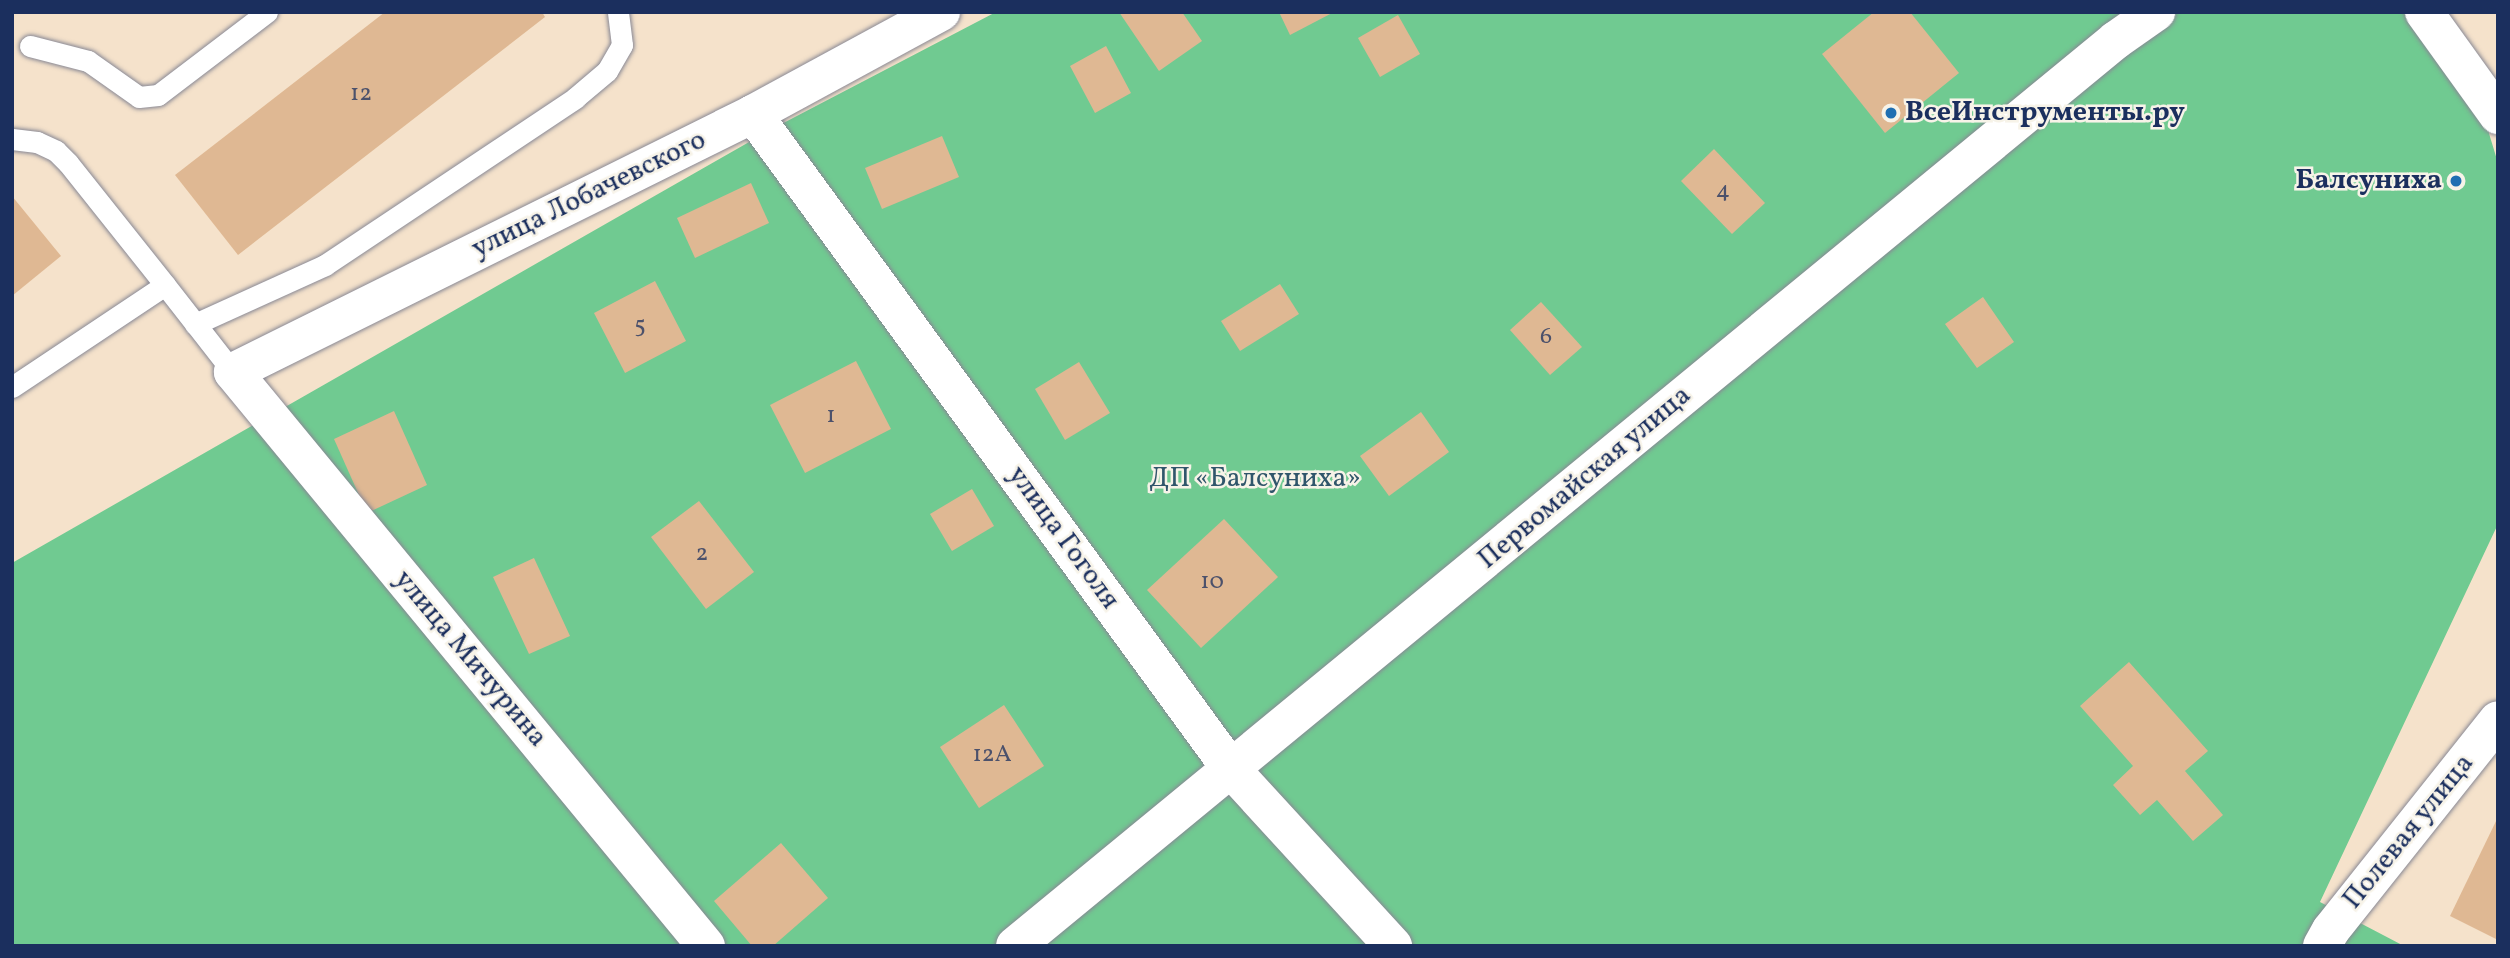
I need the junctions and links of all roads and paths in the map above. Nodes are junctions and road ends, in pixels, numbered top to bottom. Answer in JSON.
{"nodes":[{"id":1,"x":267,"y":12,"type":"edge"},
{"id":2,"x":618,"y":12,"type":"edge"},
{"id":3,"x":941,"y":12,"type":"edge"},
{"id":4,"x":2156,"y":12,"type":"edge"},
{"id":5,"x":2424,"y":12,"type":"edge"},
{"id":6,"x":30,"y":46,"type":"dead end"},
{"id":7,"x":753,"y":114,"type":"junction"},
{"id":8,"x":2498,"y":115,"type":"edge"},
{"id":9,"x":12,"y":139,"type":"edge"},
{"id":10,"x":165,"y":285,"type":"junction"},
{"id":11,"x":195,"y":324,"type":"junction"},
{"id":12,"x":233,"y":372,"type":"junction"},
{"id":13,"x":12,"y":387,"type":"edge"},
{"id":14,"x":2498,"y":720,"type":"edge"},
{"id":15,"x":1231,"y":769,"type":"junction"},
{"id":16,"x":706,"y":946,"type":"edge"},
{"id":17,"x":1015,"y":946,"type":"edge"},
{"id":18,"x":1393,"y":946,"type":"edge"},
{"id":19,"x":2322,"y":946,"type":"edge"}],
"edges":[{"from":1,"to":6,"type":"lane"},
{"from":2,"to":11,"type":"lane"},
{"from":3,"to":7,"type":"street","name":"улица Лобачевского"},
{"from":4,"to":15,"type":"street","name":"Первомайская улица"},
{"from":5,"to":8,"type":"street"},
{"from":7,"to":12,"type":"street","name":"улица Лобачевского"},
{"from":7,"to":15,"type":"street","name":"улица Гоголя"},
{"from":9,"to":10,"type":"lane"},
{"from":10,"to":11,"type":"lane"},
{"from":10,"to":13,"type":"lane"},
{"from":11,"to":12,"type":"lane"},
{"from":12,"to":16,"type":"street","name":"улица Мичурина"},
{"from":14,"to":19,"type":"street","name":"Полевая улица"},
{"from":15,"to":17,"type":"street","name":"Первомайская улица"},
{"from":15,"to":18,"type":"street","name":"улица Гоголя"}]}
